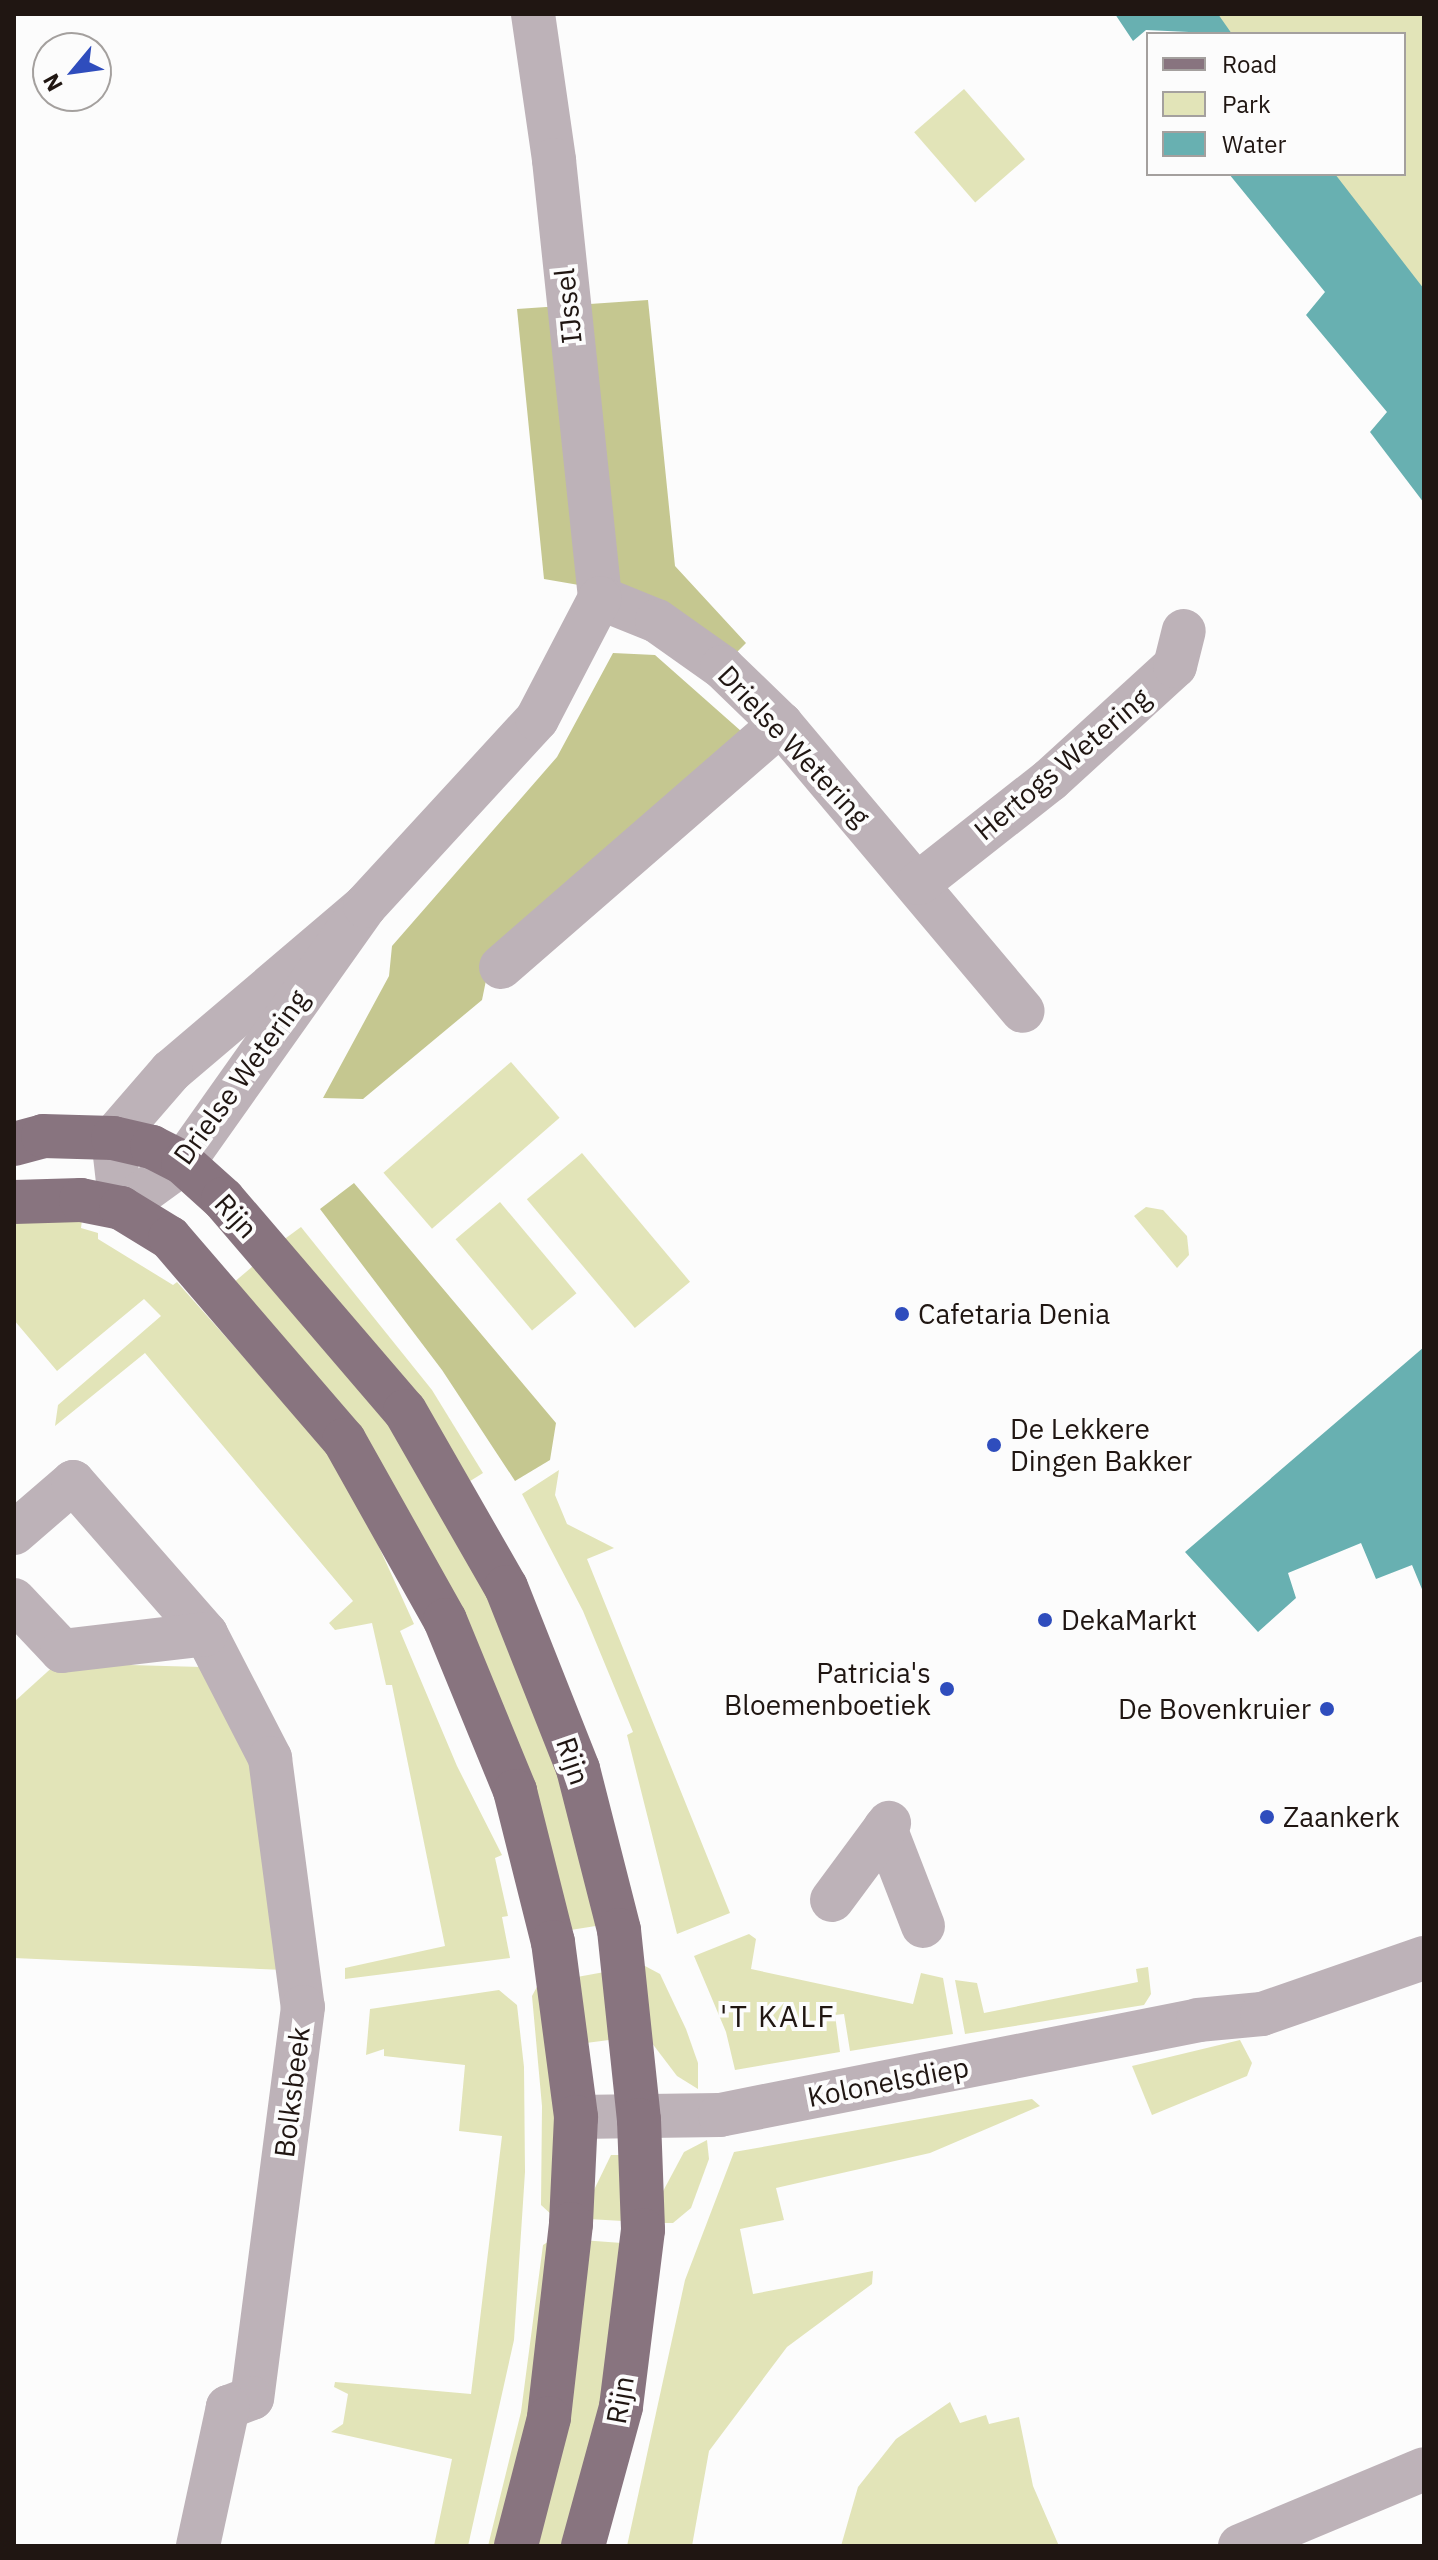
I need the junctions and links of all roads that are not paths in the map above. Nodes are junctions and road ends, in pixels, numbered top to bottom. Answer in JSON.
{"nodes":[{"id":1,"x":533,"y":14,"type":"edge"},
{"id":2,"x":600,"y":598,"type":"junction"},
{"id":3,"x":1184,"y":631,"type":"dead end"},
{"id":4,"x":781,"y":724,"type":"junction"},
{"id":5,"x":919,"y":883,"type":"junction"},
{"id":6,"x":365,"y":906,"type":"junction"},
{"id":7,"x":501,"y":967,"type":"dead end"},
{"id":8,"x":1023,"y":1011,"type":"dead end"},
{"id":9,"x":113,"y":1138,"type":"junction"},
{"id":10,"x":14,"y":1144,"type":"edge"},
{"id":11,"x":183,"y":1163,"type":"junction"},
{"id":12,"x":14,"y":1202,"type":"edge"},
{"id":13,"x":121,"y":1208,"type":"junction"},
{"id":14,"x":14,"y":1533,"type":"edge"},
{"id":15,"x":14,"y":1600,"type":"edge"},
{"id":16,"x":206,"y":1634,"type":"junction"},
{"id":17,"x":832,"y":1900,"type":"dead end"},
{"id":18,"x":923,"y":1926,"type":"dead end"},
{"id":19,"x":1424,"y":1958,"type":"edge"},
{"id":20,"x":576,"y":2117,"type":"junction"},
{"id":21,"x":639,"y":2120,"type":"junction"},
{"id":22,"x":1424,"y":2469,"type":"edge"},
{"id":23,"x":198,"y":2546,"type":"edge"},
{"id":24,"x":516,"y":2546,"type":"edge"},
{"id":25,"x":583,"y":2546,"type":"edge"},
{"id":26,"x":1240,"y":2546,"type":"edge"}],
"edges":[{"from":1,"to":2,"type":"street","name":"IJssel"},
{"from":2,"to":4,"type":"street","name":"Drielse Wetering"},
{"from":2,"to":6,"type":"street","name":"Drielse Wetering"},
{"from":3,"to":5,"type":"street","name":"Hertogs Wetering"},
{"from":4,"to":5,"type":"street","name":"Drielse Wetering"},
{"from":4,"to":7,"type":"street"},
{"from":5,"to":8,"type":"street","name":"Drielse Wetering"},
{"from":6,"to":9,"type":"street","name":"Drielse Wetering"},
{"from":6,"to":11,"type":"street","name":"Drielse Wetering"},
{"from":9,"to":10,"type":"main road","name":"Rijn"},
{"from":9,"to":11,"type":"main road","name":"Rijn"},
{"from":9,"to":13,"type":"street"},
{"from":11,"to":13,"type":"street","name":"Drielse Wetering"},
{"from":11,"to":21,"type":"main road","name":"Rijn"},
{"from":12,"to":13,"type":"main road"},
{"from":13,"to":20,"type":"main road"},
{"from":14,"to":16,"type":"street","name":"Bolksbeek"},
{"from":15,"to":16,"type":"street"},
{"from":16,"to":23,"type":"street","name":"Bolksbeek"},
{"from":17,"to":18,"type":"street"},
{"from":19,"to":21,"type":"street","name":"Kolonelsdiep"},
{"from":20,"to":21,"type":"street","name":"Kolonelsdiep"},
{"from":20,"to":24,"type":"main road"},
{"from":21,"to":25,"type":"main road","name":"Rijn"},
{"from":22,"to":26,"type":"street"}]}
